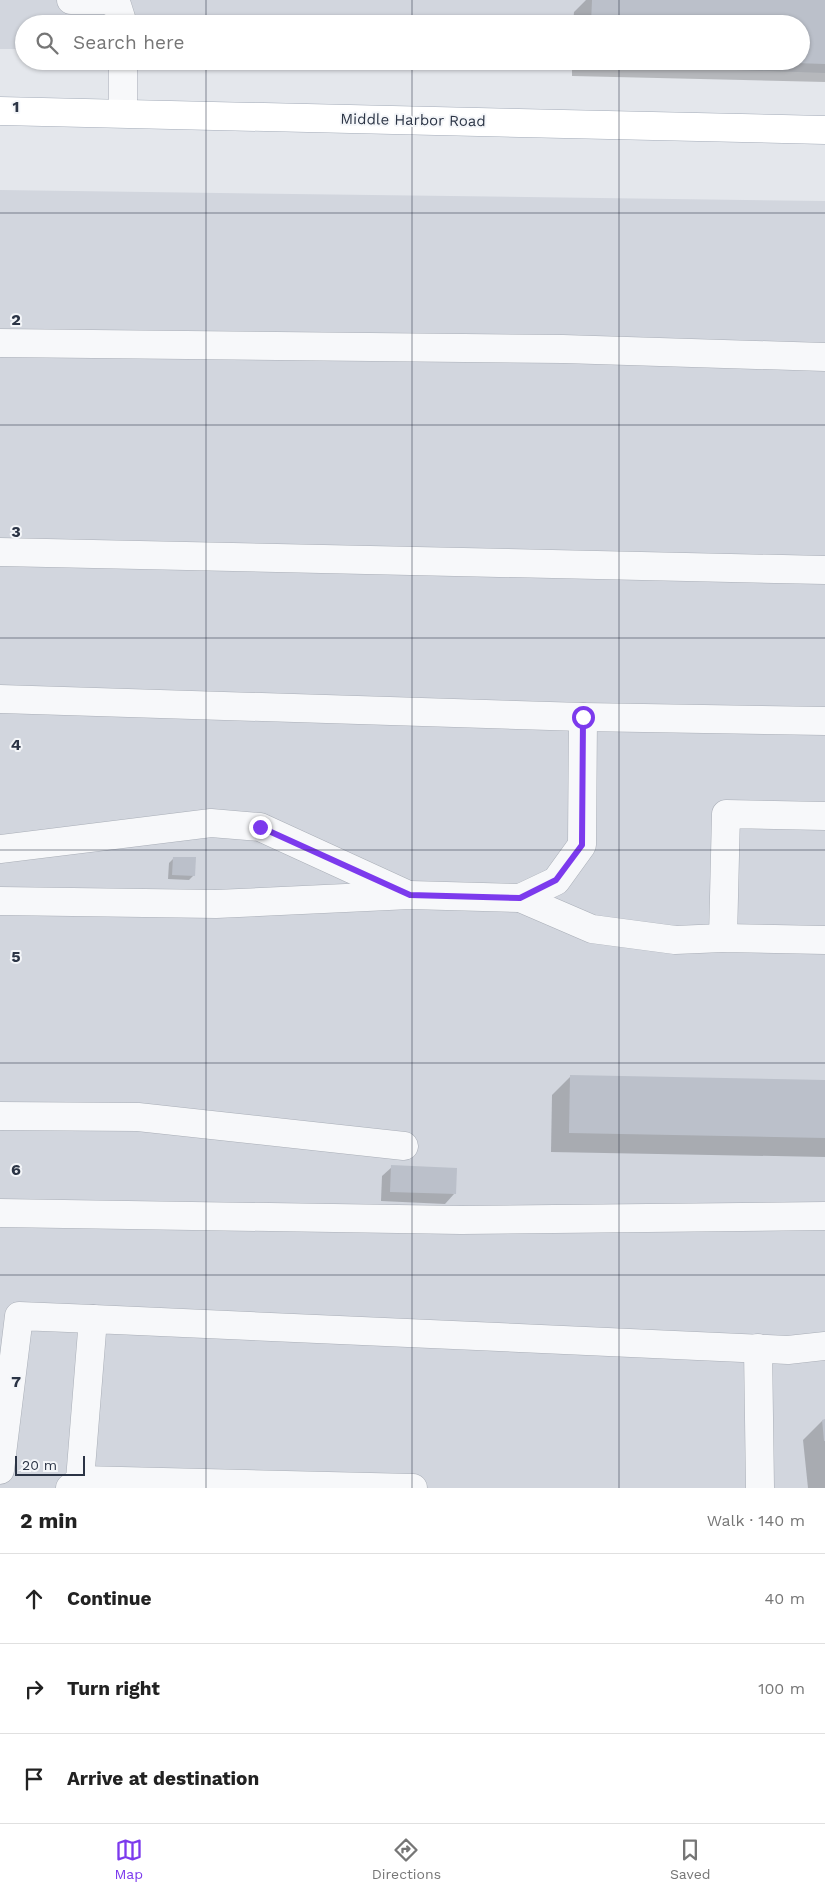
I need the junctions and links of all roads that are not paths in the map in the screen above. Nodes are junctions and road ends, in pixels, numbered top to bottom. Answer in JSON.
{"nodes":[{"id":1,"x":71,"y":0,"type":"edge"},
{"id":2,"x":120,"y":15,"type":"edge"},
{"id":3,"x":123,"y":70,"type":"edge"},
{"id":4,"x":0,"y":110,"type":"edge"},
{"id":5,"x":123,"y":113,"type":"junction"},
{"id":6,"x":825,"y":130,"type":"edge"},
{"id":7,"x":0,"y":343,"type":"edge"},
{"id":8,"x":825,"y":357,"type":"edge"},
{"id":9,"x":0,"y":552,"type":"edge"},
{"id":10,"x":825,"y":570,"type":"edge"},
{"id":11,"x":0,"y":699,"type":"edge"},
{"id":12,"x":583,"y":717,"type":"junction"},
{"id":13,"x":825,"y":721,"type":"edge"},
{"id":14,"x":825,"y":816,"type":"edge"},
{"id":15,"x":0,"y":849,"type":"edge"},
{"id":16,"x":410,"y":895,"type":"junction"},
{"id":17,"x":520,"y":898,"type":"junction"},
{"id":18,"x":0,"y":901,"type":"edge"},
{"id":19,"x":723,"y":938,"type":"junction"},
{"id":20,"x":825,"y":940,"type":"edge"},
{"id":21,"x":0,"y":1116,"type":"edge"},
{"id":22,"x":404,"y":1146,"type":"dead end"},
{"id":23,"x":0,"y":1213,"type":"edge"},
{"id":24,"x":825,"y":1216,"type":"edge"},
{"id":25,"x":9,"y":1315,"type":"edge"},
{"id":26,"x":93,"y":1319,"type":"junction"},
{"id":27,"x":825,"y":1346,"type":"edge"},
{"id":28,"x":758,"y":1348,"type":"junction"},
{"id":29,"x":0,"y":1470,"type":"edge"},
{"id":30,"x":75,"y":1484,"type":"edge"},
{"id":31,"x":413,"y":1488,"type":"edge"},
{"id":32,"x":760,"y":1488,"type":"edge"}],
"edges":[{"from":1,"to":2,"type":"lane"},
{"from":3,"to":5,"type":"lane"},
{"from":4,"to":5,"type":"main road","name":"Middle Harbor Road"},
{"from":5,"to":6,"type":"main road","name":"Middle Harbor Road"},
{"from":7,"to":8,"type":"lane"},
{"from":9,"to":10,"type":"lane"},
{"from":11,"to":12,"type":"lane"},
{"from":12,"to":13,"type":"lane"},
{"from":12,"to":17,"type":"lane"},
{"from":14,"to":19,"type":"lane"},
{"from":15,"to":16,"type":"lane"},
{"from":16,"to":17,"type":"lane"},
{"from":16,"to":18,"type":"lane"},
{"from":17,"to":19,"type":"lane"},
{"from":19,"to":20,"type":"lane"},
{"from":21,"to":22,"type":"lane"},
{"from":23,"to":24,"type":"lane"},
{"from":25,"to":26,"type":"lane"},
{"from":25,"to":29,"type":"lane"},
{"from":26,"to":28,"type":"lane"},
{"from":26,"to":30,"type":"lane"},
{"from":27,"to":28,"type":"lane"},
{"from":28,"to":32,"type":"lane"},
{"from":30,"to":31,"type":"lane"}]}
